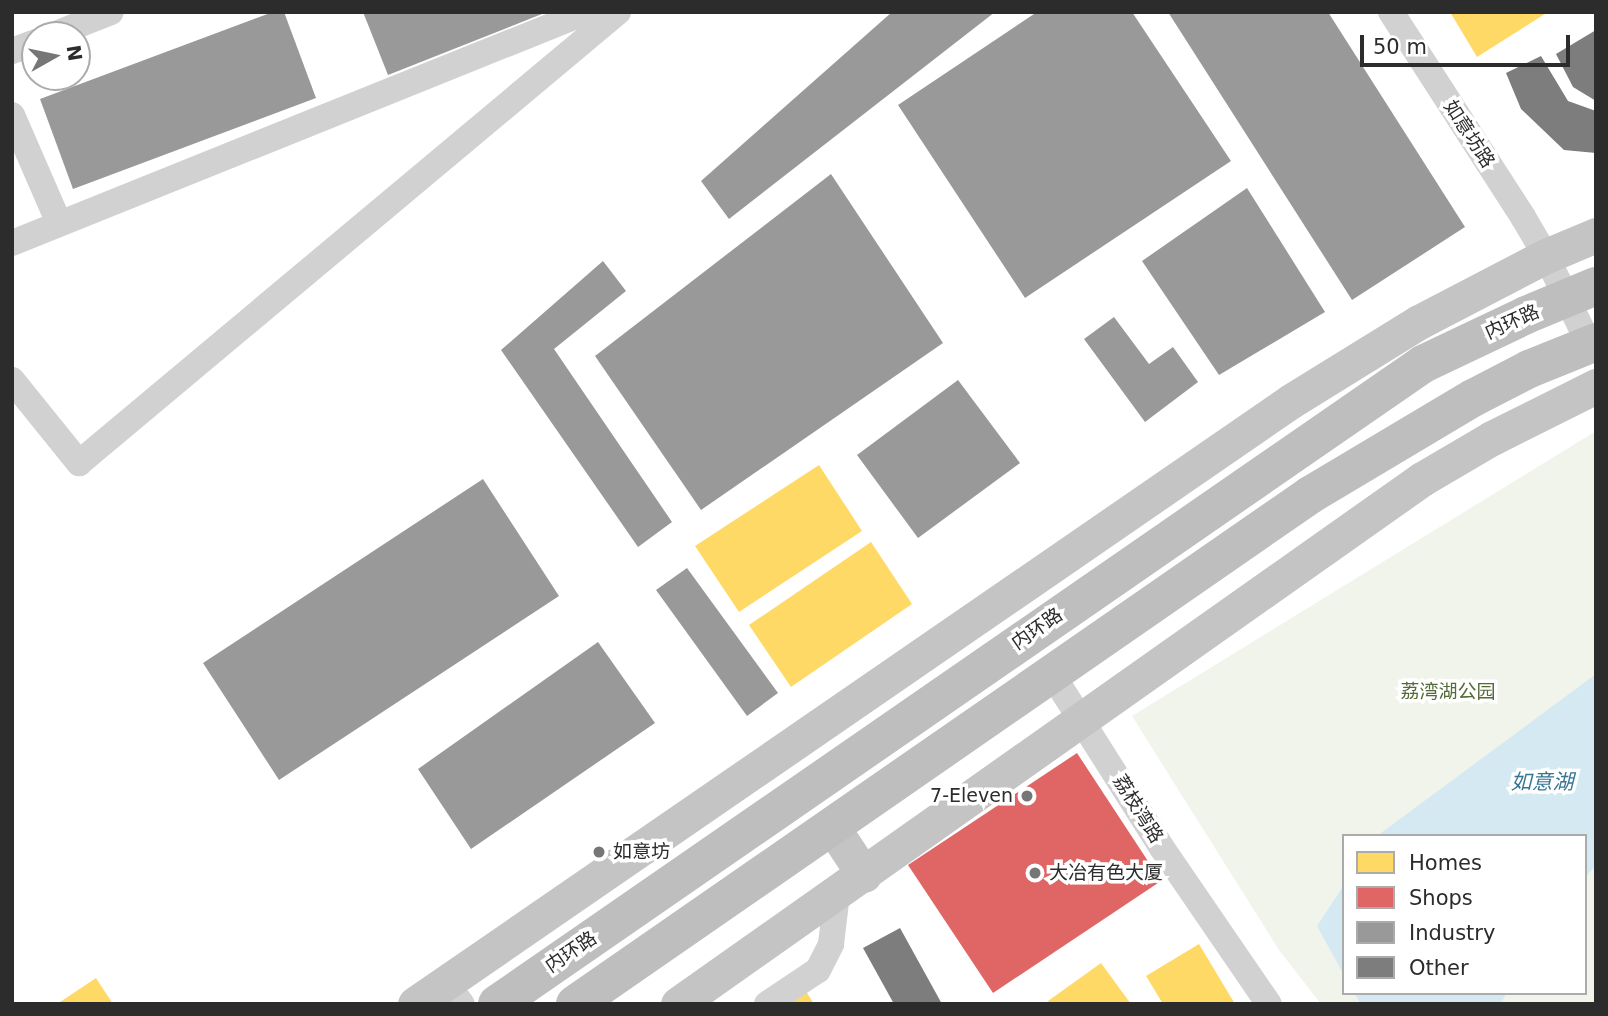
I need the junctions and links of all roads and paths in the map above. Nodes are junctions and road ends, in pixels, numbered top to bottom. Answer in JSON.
{"nodes":[{"id":1,"x":111,"y":12,"type":"edge"},
{"id":2,"x":586,"y":12,"type":"edge"},
{"id":3,"x":618,"y":12,"type":"edge"},
{"id":4,"x":1391,"y":12,"type":"edge"},
{"id":5,"x":88,"y":21,"type":"edge"},
{"id":6,"x":12,"y":115,"type":"edge"},
{"id":7,"x":59,"y":223,"type":"junction"},
{"id":8,"x":1596,"y":236,"type":"edge"},
{"id":9,"x":12,"y":243,"type":"edge"},
{"id":10,"x":1546,"y":256,"type":"junction"},
{"id":11,"x":1596,"y":286,"type":"edge"},
{"id":12,"x":1593,"y":345,"type":"edge"},
{"id":13,"x":12,"y":380,"type":"edge"},
{"id":14,"x":1596,"y":386,"type":"edge"},
{"id":15,"x":937,"y":645,"type":"junction"},
{"id":16,"x":960,"y":678,"type":"dead end"},
{"id":17,"x":1057,"y":682,"type":"dead end"},
{"id":18,"x":1082,"y":720,"type":"junction"},
{"id":19,"x":836,"y":834,"type":"dead end"},
{"id":20,"x":850,"y":884,"type":"junction"},
{"id":21,"x":454,"y":993,"type":"edge"},
{"id":22,"x":415,"y":1004,"type":"edge"},
{"id":23,"x":497,"y":1004,"type":"edge"},
{"id":24,"x":575,"y":1004,"type":"edge"},
{"id":25,"x":678,"y":1004,"type":"edge"},
{"id":26,"x":767,"y":1004,"type":"edge"},
{"id":27,"x":1269,"y":1004,"type":"edge"}],
"edges":[{"from":1,"to":5,"type":"street"},
{"from":2,"to":7,"type":"street"},
{"from":3,"to":13,"type":"street"},
{"from":4,"to":10,"type":"street","name":"如意坊路"},
{"from":6,"to":7,"type":"street"},
{"from":7,"to":9,"type":"street"},
{"from":8,"to":10,"type":"main road"},
{"from":10,"to":12,"type":"street","name":"如意坊路"},
{"from":10,"to":15,"type":"main road"},
{"from":11,"to":23,"type":"highway","name":"内环路","bridge":true},
{"from":12,"to":24,"type":"highway","bridge":true},
{"from":14,"to":18,"type":"main road"},
{"from":15,"to":16,"type":"street"},
{"from":15,"to":21,"type":"main road"},
{"from":17,"to":18,"type":"street","name":"荔枝湾路"},
{"from":18,"to":20,"type":"main road"},
{"from":18,"to":27,"type":"street","name":"荔枝湾路"},
{"from":19,"to":20,"type":"main road"},
{"from":20,"to":25,"type":"main road"},
{"from":20,"to":26,"type":"street"},
{"from":21,"to":22,"type":"main road"}]}
